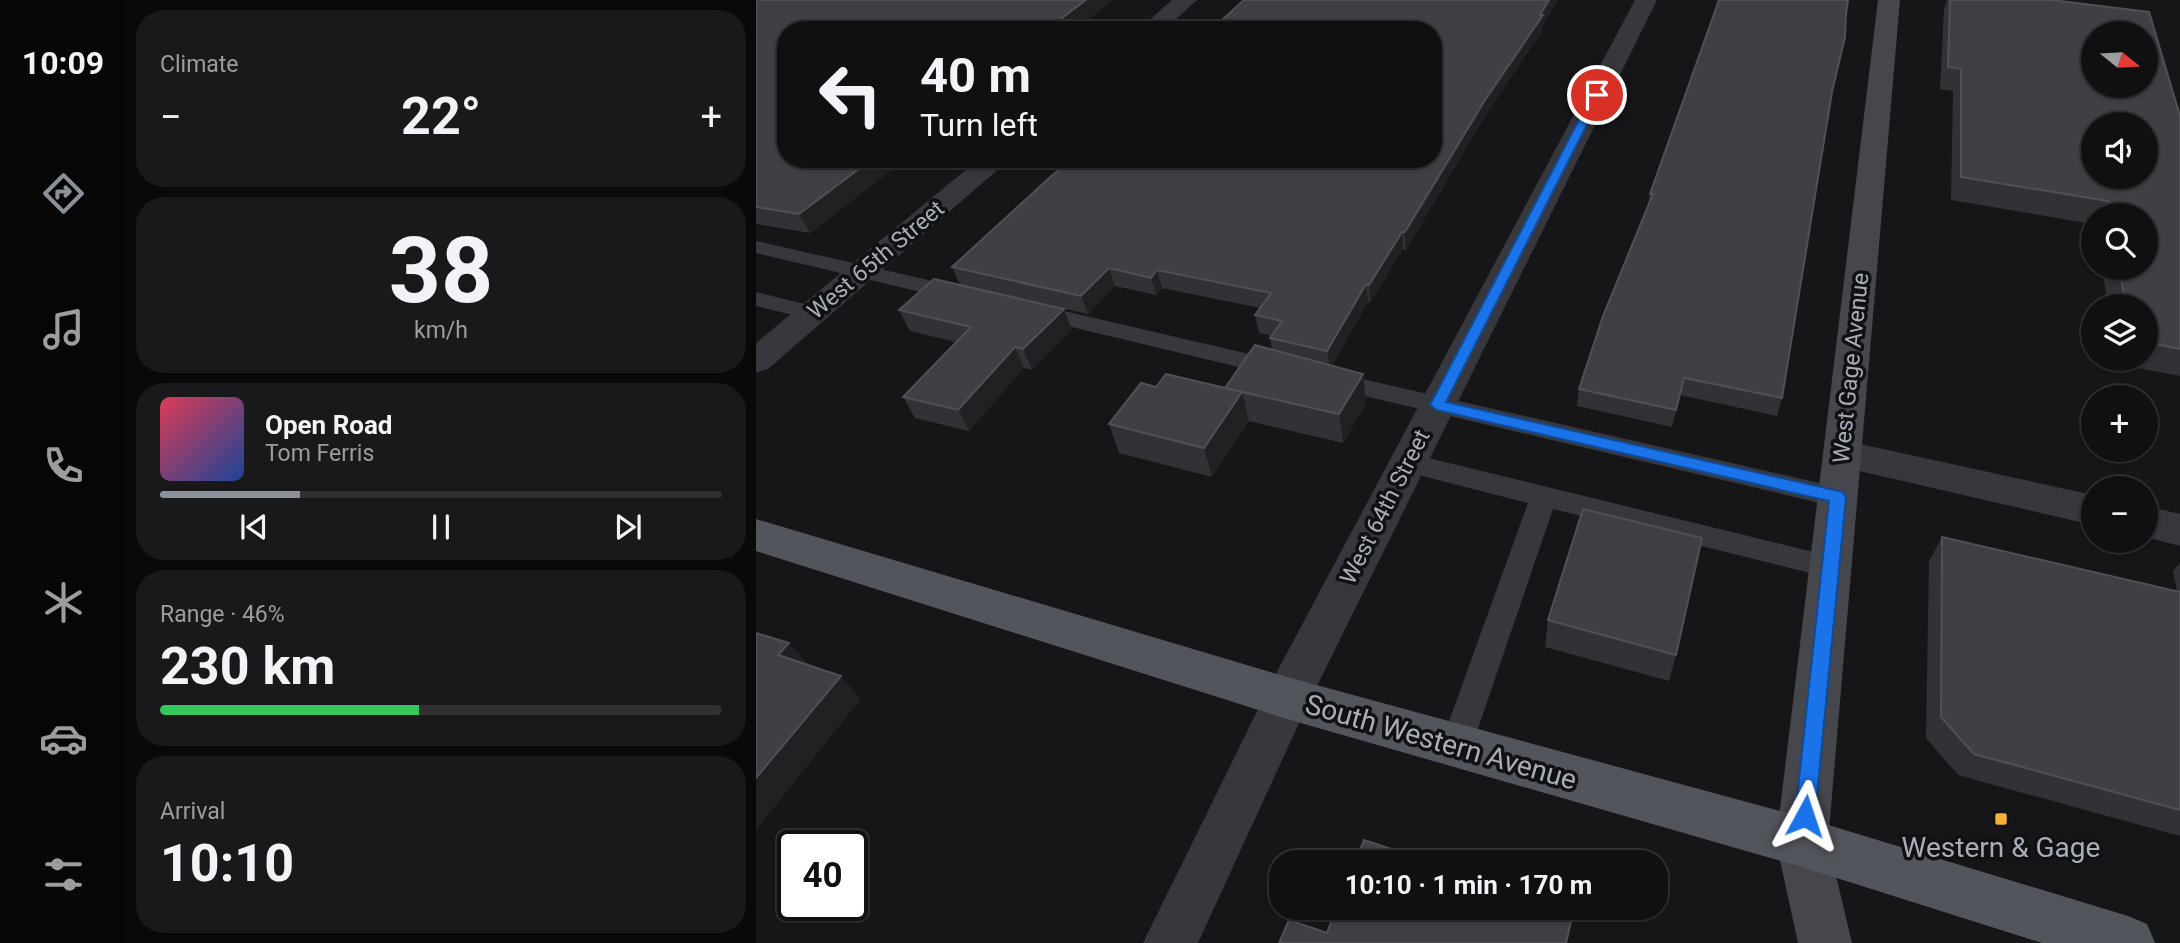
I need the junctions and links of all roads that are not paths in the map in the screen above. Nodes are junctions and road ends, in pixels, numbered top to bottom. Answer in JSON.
{"nodes":[{"id":1,"x":1186,"y":0,"type":"edge"},
{"id":2,"x":1646,"y":0,"type":"edge"},
{"id":3,"x":1889,"y":0,"type":"edge"},
{"id":4,"x":1161,"y":21,"type":"edge"},
{"id":5,"x":985,"y":168,"type":"edge"},
{"id":6,"x":756,"y":247,"type":"edge"},
{"id":7,"x":862,"y":271,"type":"junction"},
{"id":8,"x":756,"y":299,"type":"edge"},
{"id":9,"x":982,"y":299,"type":"edge"},
{"id":10,"x":1009,"y":306,"type":"edge"},
{"id":11,"x":813,"y":313,"type":"junction"},
{"id":12,"x":756,"y":360,"type":"edge"},
{"id":13,"x":1437,"y":405,"type":"junction"},
{"id":14,"x":1842,"y":454,"type":"junction"},
{"id":15,"x":1408,"y":463,"type":"junction"},
{"id":16,"x":1544,"y":497,"type":"junction"},
{"id":17,"x":1838,"y":497,"type":"junction"},
{"id":18,"x":2081,"y":507,"type":"edge"},
{"id":19,"x":2158,"y":525,"type":"edge"},
{"id":20,"x":2180,"y":530,"type":"edge"},
{"id":21,"x":756,"y":535,"type":"edge"},
{"id":22,"x":1830,"y":567,"type":"junction"},
{"id":23,"x":1287,"y":698,"type":"junction"},
{"id":24,"x":1456,"y":746,"type":"junction"},
{"id":25,"x":1802,"y":842,"type":"junction"},
{"id":26,"x":1170,"y":943,"type":"edge"},
{"id":27,"x":1825,"y":943,"type":"edge"},
{"id":28,"x":2128,"y":943,"type":"edge"}],
"edges":[{"from":1,"to":4,"type":"street"},
{"from":2,"to":13,"type":"street","name":"West 64th Street"},
{"from":3,"to":14,"type":"street","name":"West Gage Avenue"},
{"from":5,"to":7,"type":"street","name":"West 65th Street"},
{"from":6,"to":7,"type":"lane"},
{"from":7,"to":9,"type":"lane"},
{"from":7,"to":11,"type":"street","name":"West 65th Street"},
{"from":8,"to":11,"type":"lane"},
{"from":10,"to":13,"type":"lane"},
{"from":11,"to":12,"type":"street","name":"West 65th Street"},
{"from":13,"to":15,"type":"street","name":"West 64th Street"},
{"from":13,"to":17,"type":"lane"},
{"from":14,"to":17,"type":"street","name":"West Gage Avenue"},
{"from":14,"to":18,"type":"street"},
{"from":15,"to":16,"type":"lane"},
{"from":15,"to":23,"type":"street","name":"West 64th Street"},
{"from":16,"to":22,"type":"lane"},
{"from":16,"to":24,"type":"lane"},
{"from":17,"to":22,"type":"street","name":"West Gage Avenue"},
{"from":19,"to":20,"type":"street"},
{"from":21,"to":23,"type":"main road","name":"South Western Avenue"},
{"from":22,"to":25,"type":"street","name":"West Gage Avenue"},
{"from":23,"to":24,"type":"main road","name":"South Western Avenue"},
{"from":23,"to":26,"type":"street","name":"West 64th Street"},
{"from":24,"to":25,"type":"main road","name":"South Western Avenue"},
{"from":25,"to":27,"type":"street","name":"West Gage Avenue"},
{"from":25,"to":28,"type":"main road","name":"South Western Avenue"}]}
